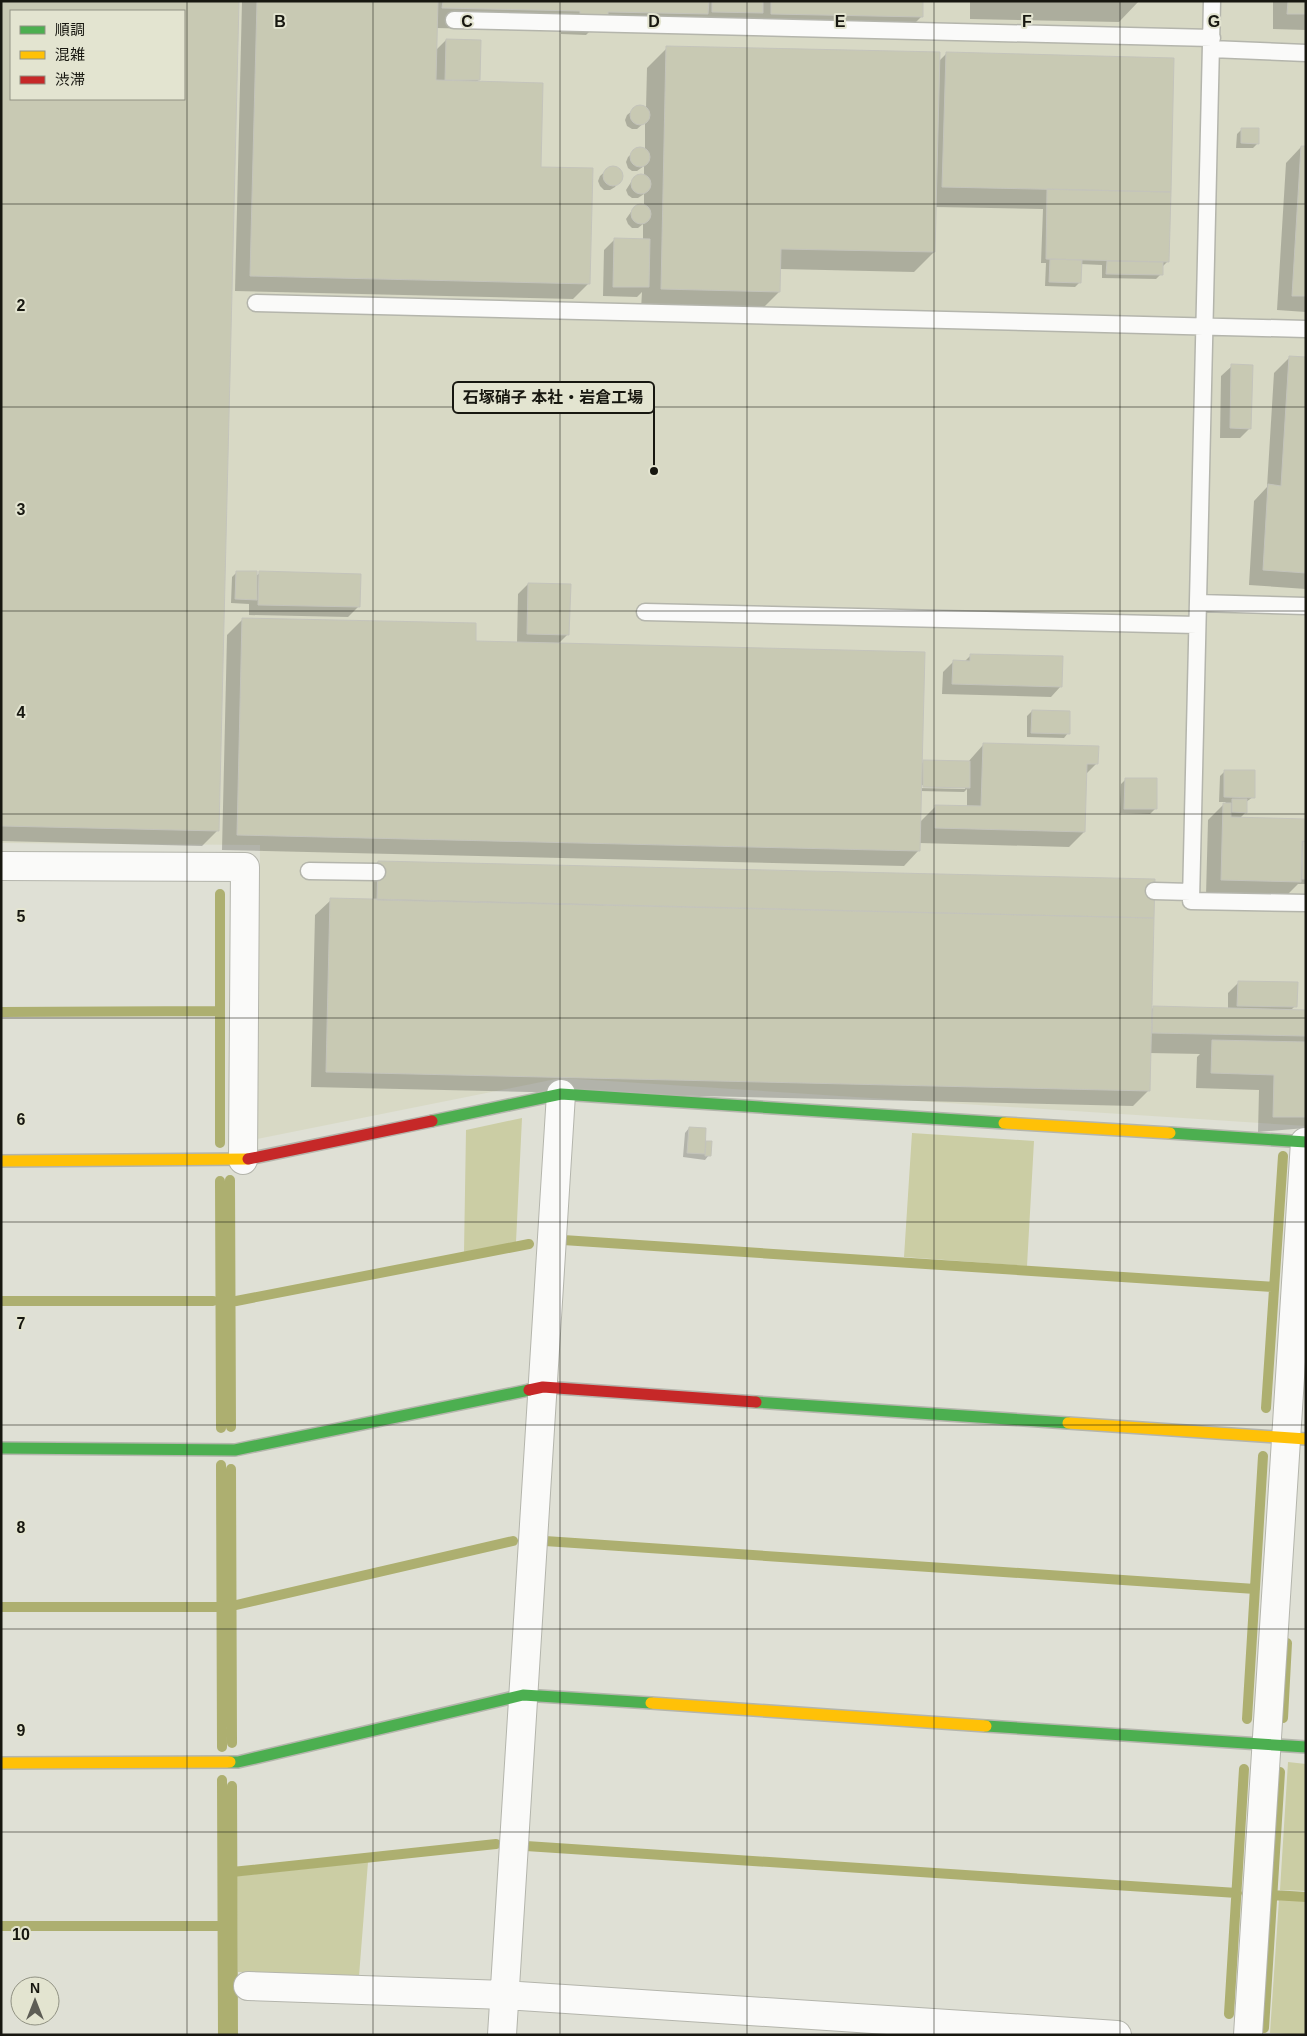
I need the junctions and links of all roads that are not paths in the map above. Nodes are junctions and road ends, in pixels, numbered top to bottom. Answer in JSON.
{"nodes":[{"id":1,"x":1212,"y":1,"type":"edge"},
{"id":2,"x":454,"y":20,"type":"dead end"},
{"id":3,"x":1211,"y":44,"type":"junction"},
{"id":4,"x":1306,"y":53,"type":"edge"},
{"id":5,"x":256,"y":303,"type":"dead end"},
{"id":6,"x":1205,"y":326,"type":"junction"},
{"id":7,"x":1306,"y":329,"type":"edge"},
{"id":8,"x":1198,"y":604,"type":"junction"},
{"id":9,"x":1306,"y":606,"type":"edge"},
{"id":10,"x":644,"y":612,"type":"dead end"},
{"id":11,"x":1197,"y":626,"type":"junction"},
{"id":12,"x":1,"y":866,"type":"edge"},
{"id":13,"x":309,"y":871,"type":"dead end"},
{"id":14,"x":377,"y":872,"type":"dead end"},
{"id":15,"x":1154,"y":891,"type":"dead end"},
{"id":16,"x":1191,"y":892,"type":"junction"},
{"id":17,"x":1306,"y":903,"type":"edge"},
{"id":18,"x":561,"y":1094,"type":"junction"},
{"id":19,"x":1306,"y":1142,"type":"edge"},
{"id":20,"x":243,"y":1160,"type":"junction"},
{"id":21,"x":1,"y":1161,"type":"edge"},
{"id":22,"x":543,"y":1387,"type":"junction"},
{"id":23,"x":1296,"y":1438,"type":"edge"},
{"id":24,"x":1,"y":1448,"type":"edge"},
{"id":25,"x":523,"y":1695,"type":"junction"},
{"id":26,"x":1265,"y":1744,"type":"junction"},
{"id":27,"x":1306,"y":1747,"type":"edge"},
{"id":28,"x":1,"y":1763,"type":"edge"},
{"id":29,"x":248,"y":1986,"type":"dead end"},
{"id":30,"x":505,"y":1995,"type":"junction"},
{"id":31,"x":502,"y":2035,"type":"edge"},
{"id":32,"x":1117,"y":2035,"type":"edge"},
{"id":33,"x":1248,"y":2035,"type":"edge"}],
"edges":[{"from":1,"to":3,"type":"lane"},
{"from":2,"to":3,"type":"lane"},
{"from":3,"to":4,"type":"lane"},
{"from":3,"to":6,"type":"lane"},
{"from":5,"to":6,"type":"lane"},
{"from":6,"to":7,"type":"lane"},
{"from":6,"to":8,"type":"lane"},
{"from":8,"to":9,"type":"lane"},
{"from":8,"to":11,"type":"lane"},
{"from":10,"to":11,"type":"lane"},
{"from":11,"to":16,"type":"lane"},
{"from":12,"to":20,"type":"street"},
{"from":13,"to":14,"type":"lane"},
{"from":15,"to":16,"type":"lane"},
{"from":16,"to":17,"type":"lane"},
{"from":18,"to":19,"type":"street"},
{"from":18,"to":20,"type":"street"},
{"from":18,"to":22,"type":"street"},
{"from":19,"to":23,"type":"street"},
{"from":20,"to":21,"type":"street"},
{"from":22,"to":23,"type":"street"},
{"from":22,"to":24,"type":"street"},
{"from":22,"to":25,"type":"street"},
{"from":23,"to":26,"type":"street"},
{"from":25,"to":26,"type":"street"},
{"from":25,"to":28,"type":"street"},
{"from":25,"to":30,"type":"street"},
{"from":26,"to":27,"type":"street"},
{"from":26,"to":33,"type":"street"},
{"from":29,"to":30,"type":"street"},
{"from":30,"to":31,"type":"street"},
{"from":30,"to":32,"type":"street"}]}
